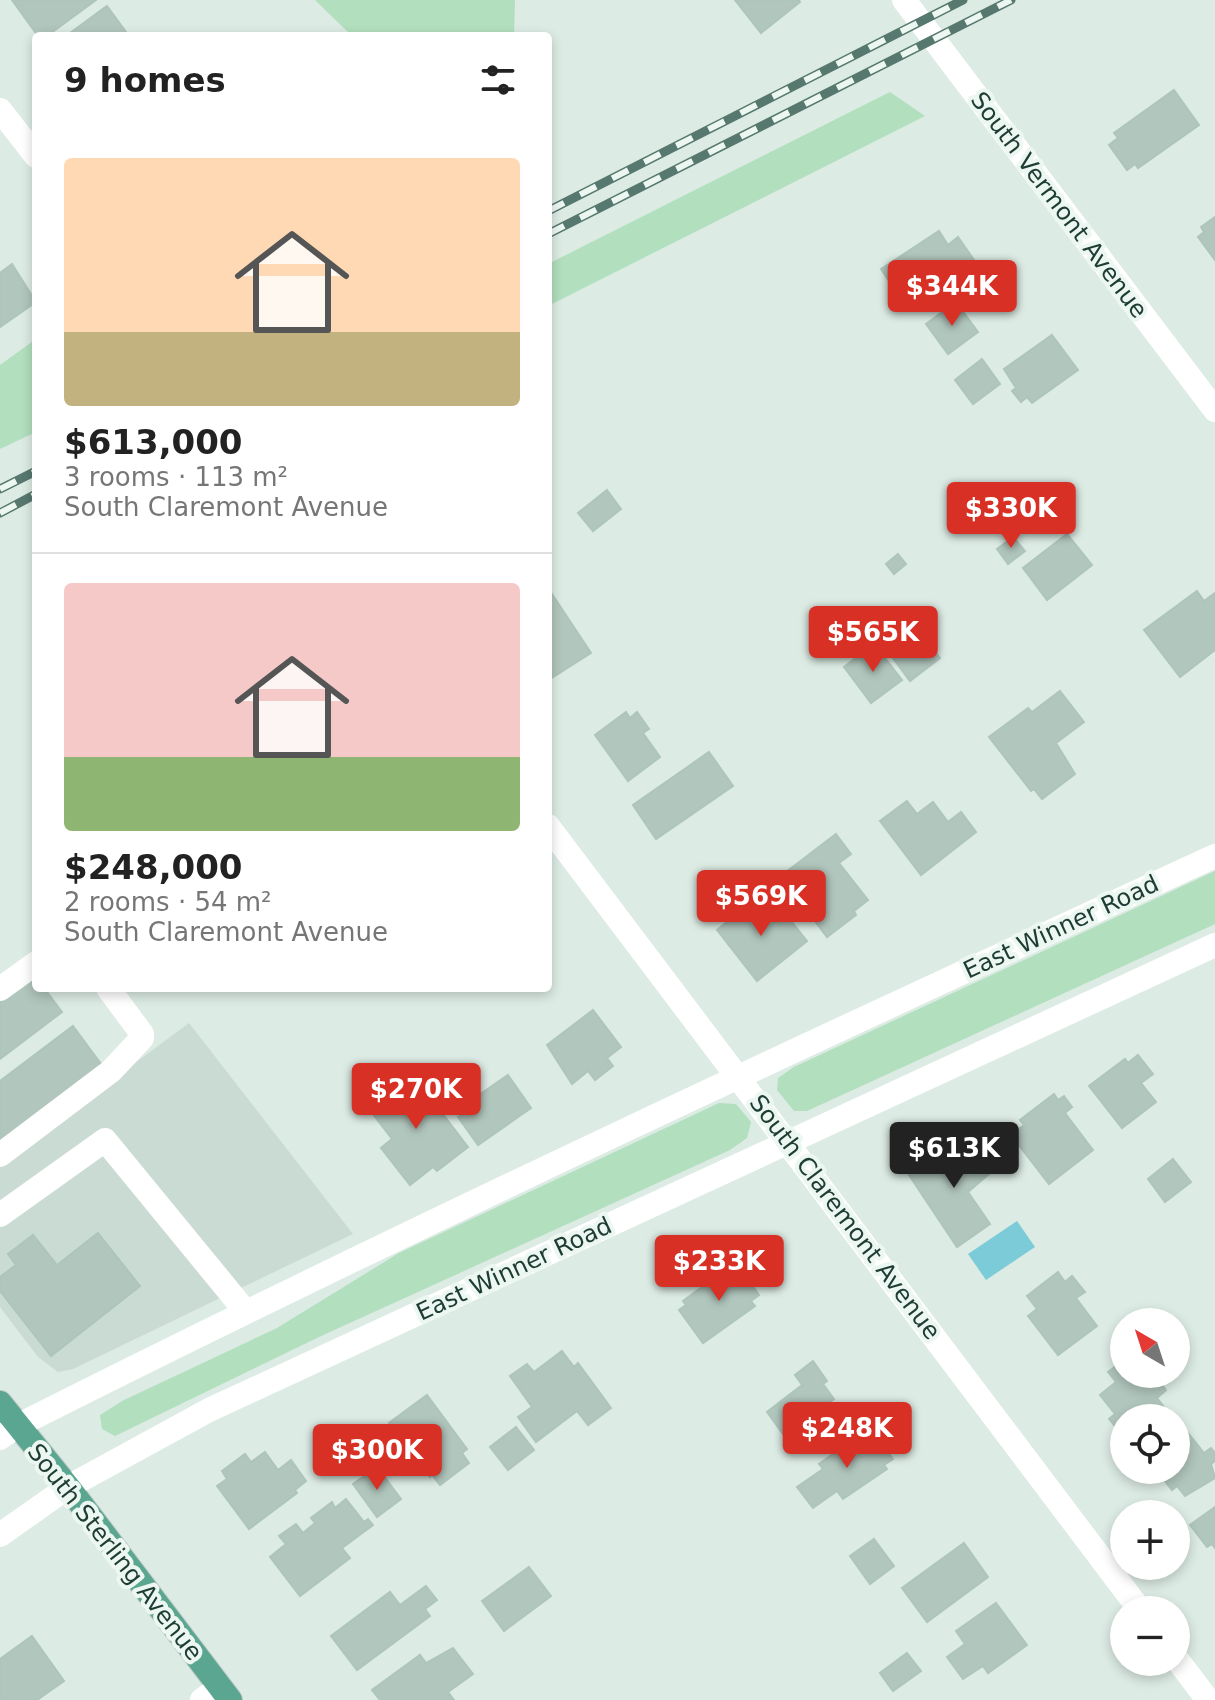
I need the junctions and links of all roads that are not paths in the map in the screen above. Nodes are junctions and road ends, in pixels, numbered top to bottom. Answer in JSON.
{"nodes":[{"id":1,"x":904,"y":0,"type":"edge"},
{"id":2,"x":0,"y":110,"type":"edge"},
{"id":3,"x":32,"y":151,"type":"edge"},
{"id":4,"x":1215,"y":410,"type":"edge"},
{"id":5,"x":552,"y":831,"type":"edge"},
{"id":6,"x":1215,"y":856,"type":"edge"},
{"id":7,"x":1215,"y":945,"type":"edge"},
{"id":8,"x":32,"y":966,"type":"edge"},
{"id":9,"x":0,"y":989,"type":"edge"},
{"id":10,"x":111,"y":992,"type":"edge"},
{"id":11,"x":739,"y":1076,"type":"junction"},
{"id":12,"x":788,"y":1142,"type":"junction"},
{"id":13,"x":0,"y":1155,"type":"edge"},
{"id":14,"x":0,"y":1215,"type":"edge"},
{"id":15,"x":246,"y":1312,"type":"junction"},
{"id":16,"x":0,"y":1403,"type":"edge"},
{"id":17,"x":8,"y":1432,"type":"edge"},
{"id":18,"x":68,"y":1487,"type":"junction"},
{"id":19,"x":0,"y":1535,"type":"edge"},
{"id":20,"x":1129,"y":1596,"type":"edge"},
{"id":21,"x":1190,"y":1676,"type":"edge"},
{"id":22,"x":217,"y":1696,"type":"edge"},
{"id":23,"x":1208,"y":1700,"type":"edge"}],
"edges":[{"from":1,"to":4,"type":"street","name":"South Vermont Avenue"},
{"from":2,"to":3,"type":"street"},
{"from":5,"to":11,"type":"street","name":"South Claremont Avenue"},
{"from":6,"to":11,"type":"street","name":"East Winner Road"},
{"from":7,"to":12,"type":"street","name":"East Winner Road"},
{"from":8,"to":9,"type":"street"},
{"from":10,"to":13,"type":"street"},
{"from":11,"to":12,"type":"street","name":"South Claremont Avenue"},
{"from":11,"to":15,"type":"street","name":"East Winner Road"},
{"from":12,"to":18,"type":"street","name":"East Winner Road"},
{"from":12,"to":20,"type":"street","name":"South Claremont Avenue"},
{"from":14,"to":15,"type":"street"},
{"from":15,"to":17,"type":"street","name":"East Winner Road"},
{"from":16,"to":17,"type":"main road","name":"South Sterling Avenue"},
{"from":17,"to":18,"type":"main road","name":"South Sterling Avenue"},
{"from":18,"to":19,"type":"street","name":"East Winner Road"},
{"from":18,"to":22,"type":"main road","name":"South Sterling Avenue"},
{"from":21,"to":23,"type":"street"}]}
